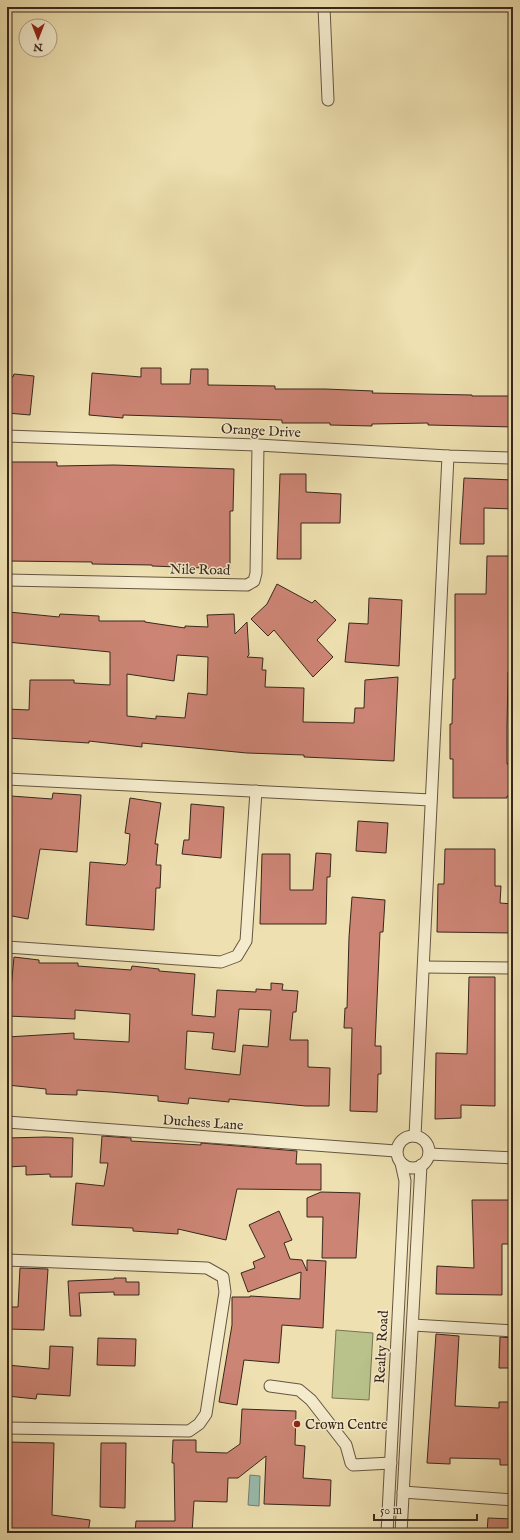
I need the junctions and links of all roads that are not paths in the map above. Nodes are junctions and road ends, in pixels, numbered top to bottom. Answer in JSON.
{"nodes":[{"id":1,"x":324,"y":7,"type":"edge"},
{"id":2,"x":328,"y":100,"type":"dead end"},
{"id":3,"x":7,"y":436,"type":"edge"},
{"id":4,"x":258,"y":445,"type":"junction"},
{"id":5,"x":448,"y":456,"type":"junction"},
{"id":6,"x":513,"y":458,"type":"edge"},
{"id":7,"x":7,"y":580,"type":"edge"},
{"id":8,"x":7,"y":779,"type":"edge"},
{"id":9,"x":256,"y":790,"type":"junction"},
{"id":10,"x":431,"y":800,"type":"junction"},
{"id":11,"x":7,"y":948,"type":"edge"},
{"id":12,"x":424,"y":967,"type":"junction"},
{"id":13,"x":513,"y":968,"type":"edge"},
{"id":14,"x":7,"y":1122,"type":"edge"},
{"id":15,"x":415,"y":1136,"type":"junction"},
{"id":16,"x":396,"y":1152,"type":"junction"},
{"id":17,"x":429,"y":1154,"type":"junction"},
{"id":18,"x":513,"y":1158,"type":"edge"},
{"id":19,"x":401,"y":1163,"type":"junction"},
{"id":20,"x":422,"y":1165,"type":"junction"},
{"id":21,"x":7,"y":1260,"type":"edge"},
{"id":22,"x":413,"y":1325,"type":"junction"},
{"id":23,"x":513,"y":1330,"type":"edge"},
{"id":24,"x":270,"y":1386,"type":"dead end"},
{"id":25,"x":7,"y":1428,"type":"edge"},
{"id":26,"x":391,"y":1463,"type":"junction"},
{"id":27,"x":403,"y":1492,"type":"junction"},
{"id":28,"x":513,"y":1500,"type":"edge"},
{"id":29,"x":387,"y":1533,"type":"edge"},
{"id":30,"x":401,"y":1533,"type":"edge"}],
"edges":[{"from":1,"to":2,"type":"street"},
{"from":3,"to":4,"type":"street","name":"Orange Drive"},
{"from":4,"to":5,"type":"street","name":"Orange Drive"},
{"from":4,"to":7,"type":"street","name":"Nile Road"},
{"from":5,"to":6,"type":"street","name":"Orange Drive"},
{"from":5,"to":10,"type":"street"},
{"from":8,"to":9,"type":"street"},
{"from":9,"to":10,"type":"street"},
{"from":9,"to":11,"type":"street"},
{"from":10,"to":12,"type":"street"},
{"from":12,"to":13,"type":"street"},
{"from":12,"to":15,"type":"street"},
{"from":14,"to":16,"type":"street","name":"Duchess Lane"},
{"from":15,"to":16,"type":"street"},
{"from":15,"to":17,"type":"street"},
{"from":16,"to":19,"type":"street"},
{"from":17,"to":18,"type":"street"},
{"from":17,"to":20,"type":"street"},
{"from":19,"to":20,"type":"street"},
{"from":19,"to":26,"type":"street","name":"Realty Road"},
{"from":20,"to":22,"type":"street"},
{"from":21,"to":25,"type":"street"},
{"from":22,"to":23,"type":"street"},
{"from":22,"to":27,"type":"street"},
{"from":24,"to":26,"type":"street"},
{"from":26,"to":29,"type":"street","name":"Realty Road"},
{"from":27,"to":28,"type":"street"},
{"from":27,"to":30,"type":"street"}]}
